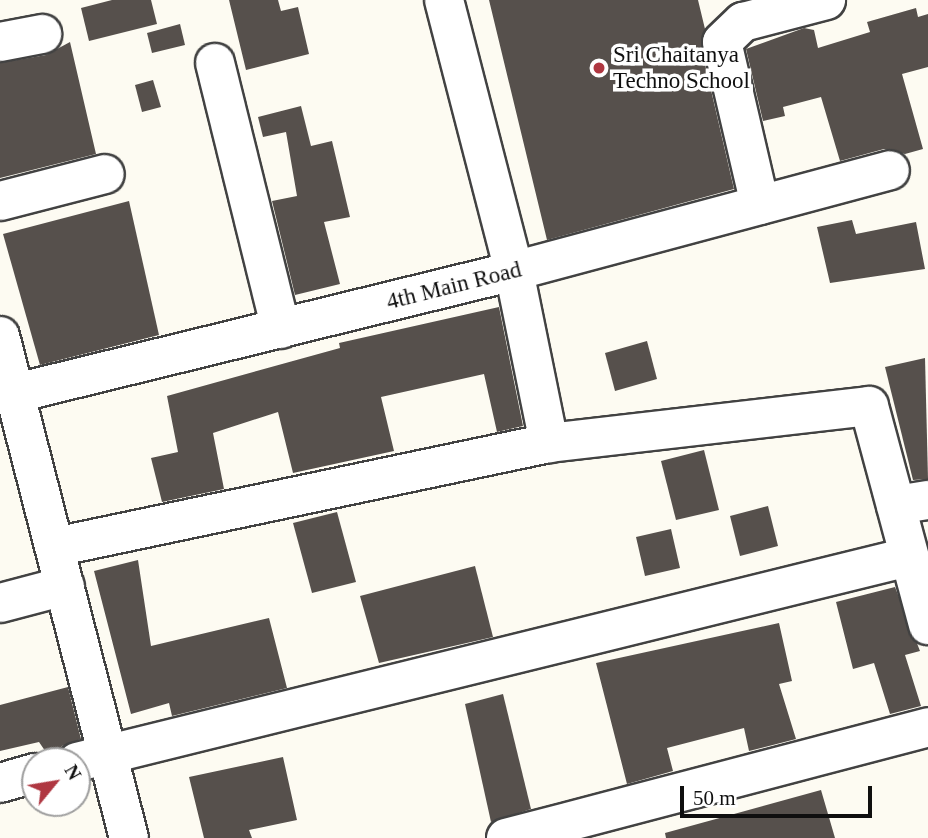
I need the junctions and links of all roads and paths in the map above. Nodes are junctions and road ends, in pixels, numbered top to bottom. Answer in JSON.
{"nodes":[{"id":1,"x":444,"y":0,"type":"edge"},
{"id":2,"x":826,"y":0,"type":"edge"},
{"id":3,"x":42,"y":34,"type":"dead end"},
{"id":4,"x":0,"y":42,"type":"edge"},
{"id":5,"x":215,"y":63,"type":"dead end"},
{"id":6,"x":890,"y":170,"type":"dead end"},
{"id":7,"x":105,"y":174,"type":"dead end"},
{"id":8,"x":0,"y":201,"type":"edge"},
{"id":9,"x":760,"y":205,"type":"junction"},
{"id":10,"x":514,"y":271,"type":"junction"},
{"id":11,"x":281,"y":329,"type":"junction"},
{"id":12,"x":0,"y":336,"type":"edge"},
{"id":13,"x":16,"y":393,"type":"junction"},
{"id":14,"x":13,"y":440,"type":"edge"},
{"id":15,"x":549,"y":443,"type":"junction"},
{"id":16,"x":912,"y":502,"type":"edge"},
{"id":17,"x":55,"y":547,"type":"junction"},
{"id":18,"x":908,"y":557,"type":"junction"},
{"id":19,"x":65,"y":586,"type":"junction"},
{"id":20,"x":0,"y":603,"type":"edge"},
{"id":21,"x":927,"y":613,"type":"edge"},
{"id":22,"x":928,"y":727,"type":"edge"},
{"id":23,"x":93,"y":757,"type":"edge"},
{"id":24,"x":21,"y":777,"type":"edge"},
{"id":25,"x":0,"y":783,"type":"edge"},
{"id":26,"x":130,"y":838,"type":"edge"},
{"id":27,"x":506,"y":838,"type":"edge"}],
"edges":[{"from":1,"to":10,"type":"street"},
{"from":2,"to":9,"type":"street"},
{"from":3,"to":4,"type":"street"},
{"from":5,"to":11,"type":"street"},
{"from":6,"to":9,"type":"street","name":"4th Main Road"},
{"from":7,"to":8,"type":"street"},
{"from":9,"to":10,"type":"street","name":"4th Main Road"},
{"from":10,"to":11,"type":"street","name":"4th Main Road"},
{"from":10,"to":15,"type":"street"},
{"from":11,"to":13,"type":"street","name":"4th Main Road"},
{"from":12,"to":13,"type":"street"},
{"from":13,"to":14,"type":"street"},
{"from":14,"to":17,"type":"street"},
{"from":15,"to":16,"type":"street"},
{"from":15,"to":17,"type":"street"},
{"from":16,"to":18,"type":"street"},
{"from":17,"to":19,"type":"street"},
{"from":18,"to":21,"type":"street"},
{"from":18,"to":23,"type":"street"},
{"from":19,"to":20,"type":"street"},
{"from":19,"to":23,"type":"street"},
{"from":22,"to":27,"type":"street"},
{"from":23,"to":26,"type":"street"},
{"from":24,"to":25,"type":"street"}]}
